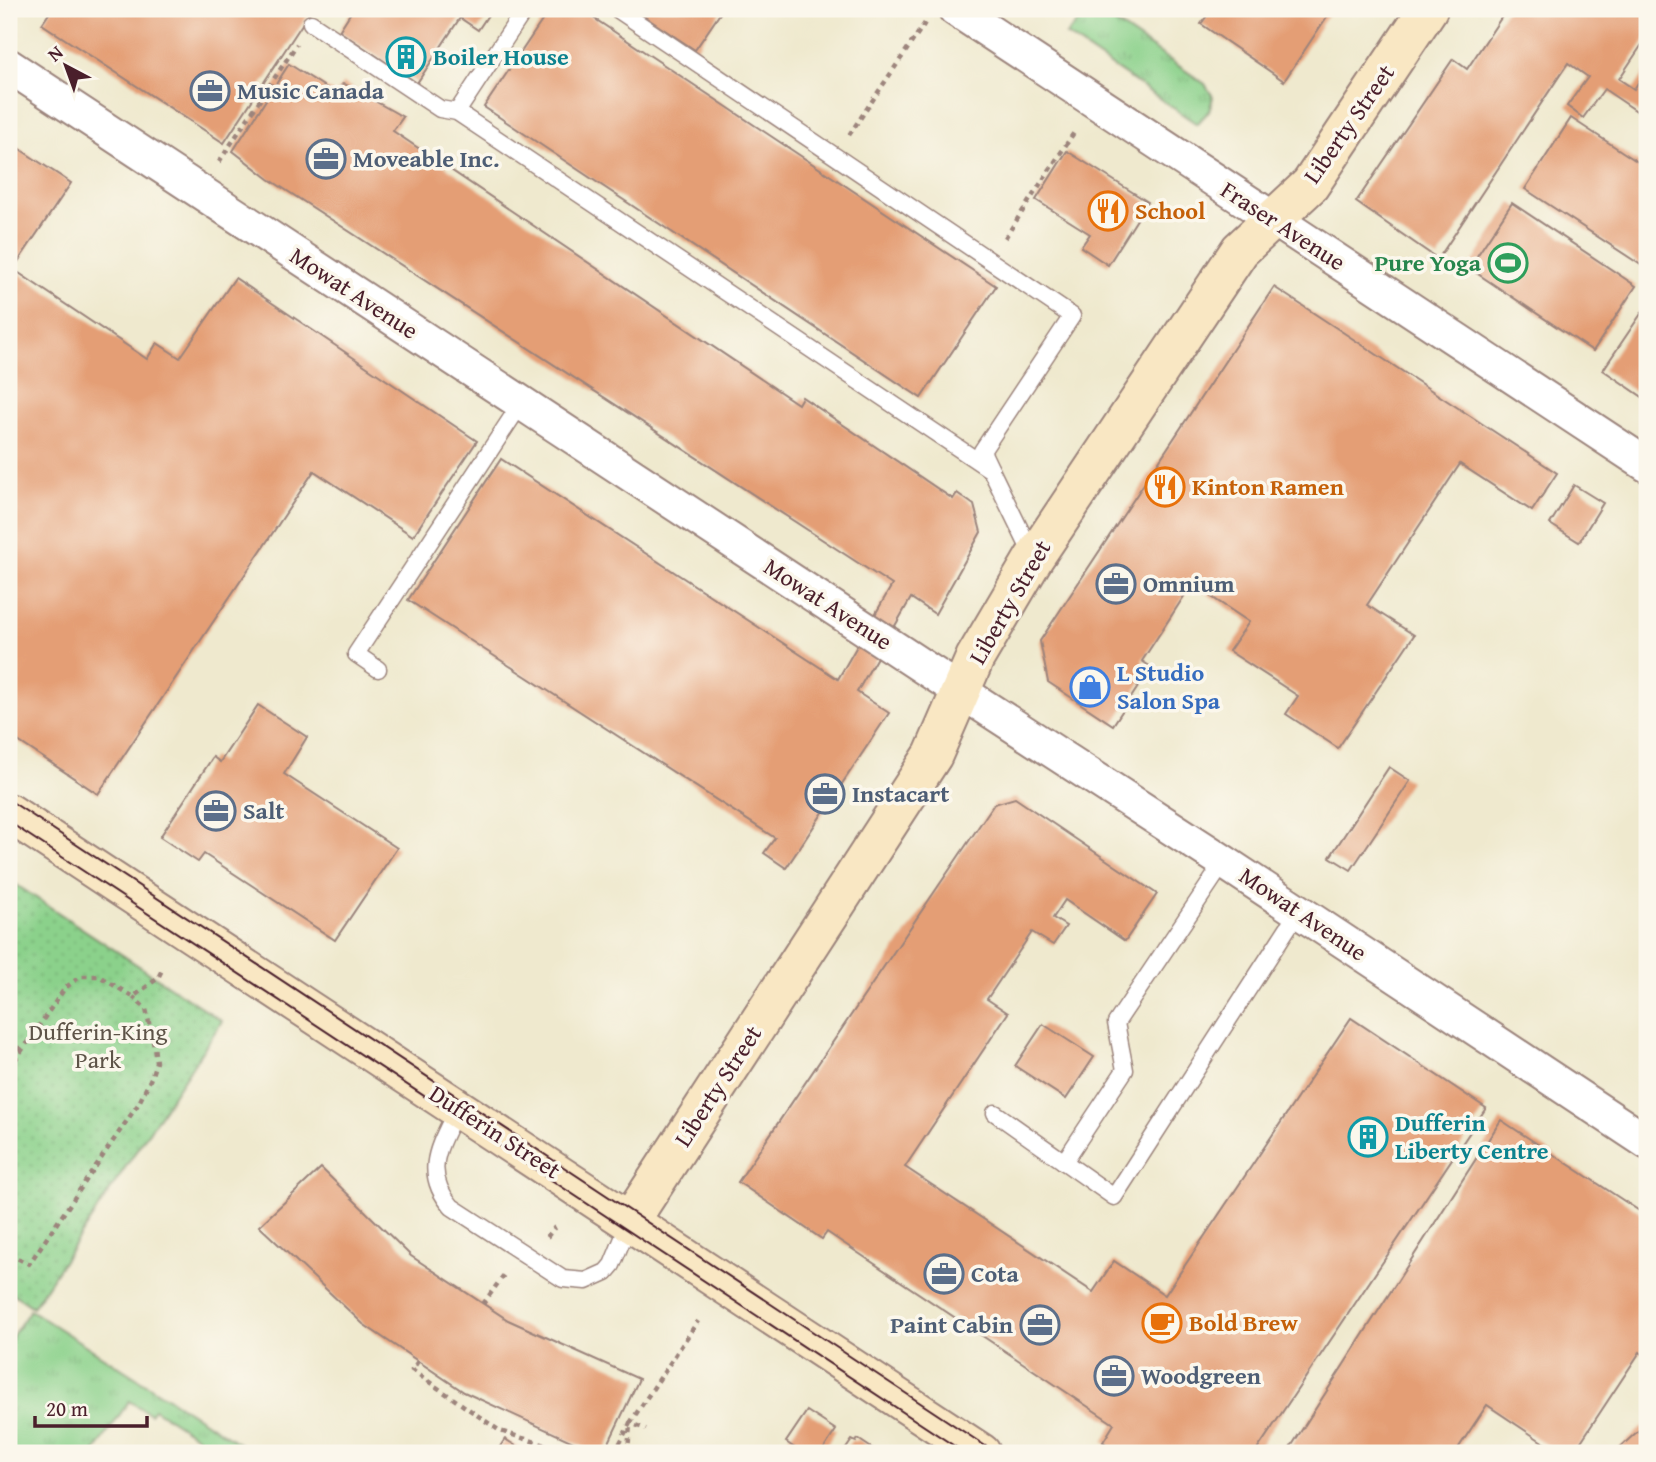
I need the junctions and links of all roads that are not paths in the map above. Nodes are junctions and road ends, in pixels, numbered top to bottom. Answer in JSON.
{"nodes":[{"id":1,"x":525,"y":9,"type":"edge"},
{"id":2,"x":617,"y":9,"type":"edge"},
{"id":3,"x":1428,"y":9,"type":"edge"},
{"id":4,"x":942,"y":13,"type":"edge"},
{"id":5,"x":311,"y":23,"type":"road end"},
{"id":6,"x":9,"y":66,"type":"edge"},
{"id":7,"x":457,"y":111,"type":"junction"},
{"id":8,"x":1272,"y":219,"type":"junction"},
{"id":9,"x":522,"y":402,"type":"junction"},
{"id":10,"x":1647,"y":465,"type":"edge"},
{"id":11,"x":991,"y":470,"type":"junction"},
{"id":12,"x":1034,"y":558,"type":"junction"},
{"id":13,"x":378,"y":668,"type":"dead end"},
{"id":14,"x":960,"y":691,"type":"junction"},
{"id":15,"x":9,"y":813,"type":"edge"},
{"id":16,"x":1224,"y":862,"type":"junction"},
{"id":17,"x":1298,"y":912,"type":"junction"},
{"id":18,"x":458,"y":1107,"type":"junction"},
{"id":19,"x":995,"y":1113,"type":"dead end"},
{"id":20,"x":1647,"y":1142,"type":"edge"},
{"id":21,"x":1064,"y":1162,"type":"junction"},
{"id":22,"x":630,"y":1221,"type":"junction"},
{"id":23,"x":981,"y":1453,"type":"edge"}],
"edges":[{"from":1,"to":7,"type":"lane"},
{"from":2,"to":11,"type":"lane"},
{"from":3,"to":8,"type":"street","name":"Liberty Street"},
{"from":4,"to":8,"type":"street","name":"Fraser Avenue"},
{"from":5,"to":7,"type":"lane"},
{"from":6,"to":9,"type":"street","name":"Mowat Avenue"},
{"from":7,"to":11,"type":"lane"},
{"from":8,"to":10,"type":"street","name":"Fraser Avenue"},
{"from":8,"to":12,"type":"street","name":"Liberty Street"},
{"from":9,"to":13,"type":"lane"},
{"from":9,"to":14,"type":"street","name":"Mowat Avenue"},
{"from":11,"to":12,"type":"lane"},
{"from":12,"to":14,"type":"street","name":"Liberty Street"},
{"from":14,"to":16,"type":"street","name":"Mowat Avenue"},
{"from":14,"to":22,"type":"street","name":"Liberty Street"},
{"from":15,"to":18,"type":"street","name":"Dufferin Street"},
{"from":16,"to":17,"type":"street","name":"Mowat Avenue"},
{"from":16,"to":21,"type":"lane"},
{"from":17,"to":20,"type":"street","name":"Mowat Avenue"},
{"from":17,"to":21,"type":"lane"},
{"from":18,"to":22,"type":"street","name":"Dufferin Street"},
{"from":18,"to":22,"type":"lane"},
{"from":19,"to":21,"type":"lane"},
{"from":22,"to":23,"type":"street","name":"Dufferin Street"}]}
